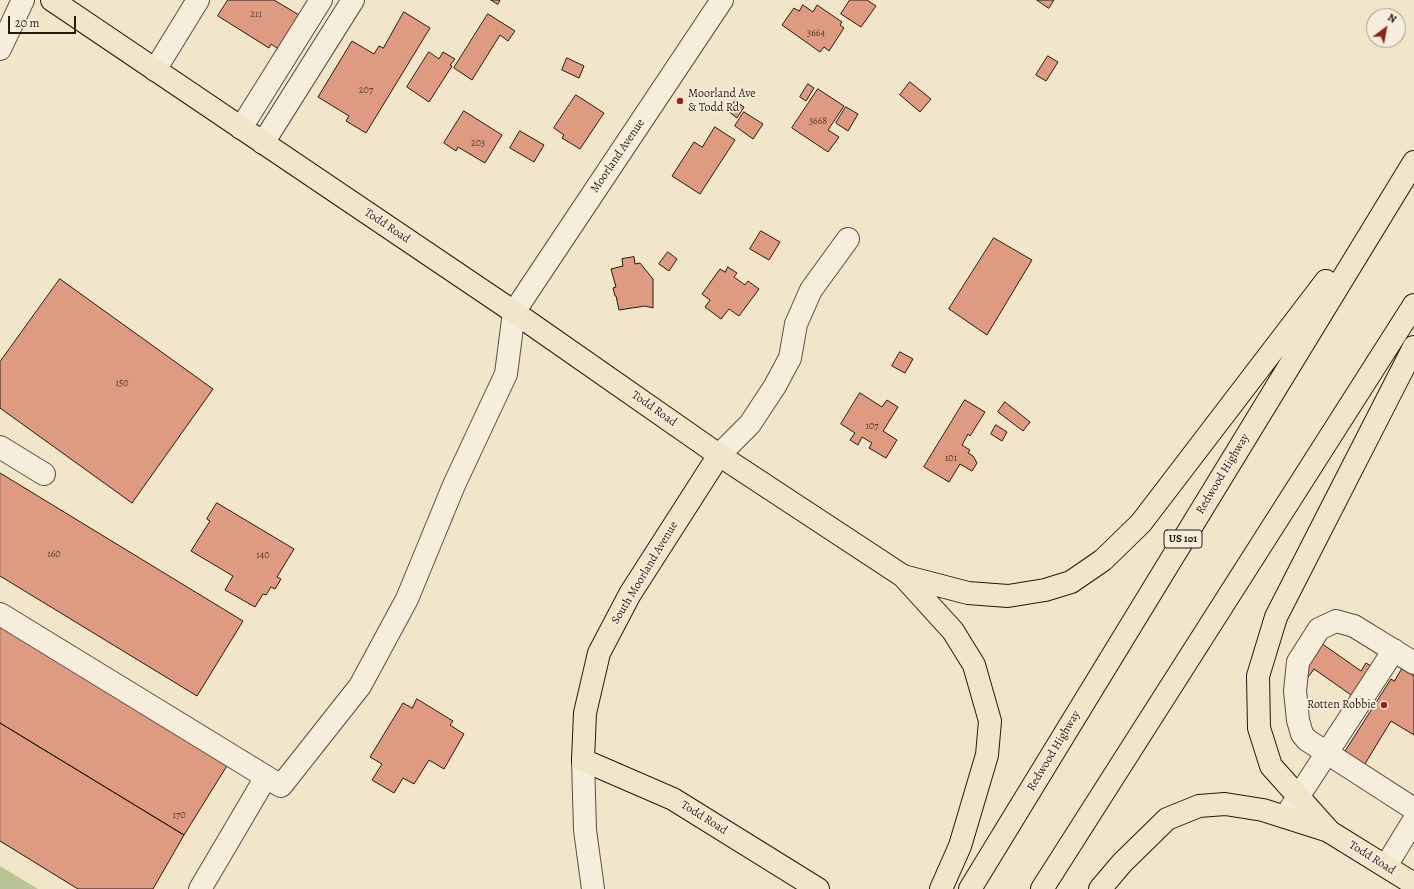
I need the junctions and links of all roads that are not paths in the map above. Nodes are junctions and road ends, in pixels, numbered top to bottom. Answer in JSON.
{"nodes":[{"id":1,"x":23,"y":0,"type":"edge"},
{"id":2,"x":52,"y":0,"type":"edge"},
{"id":3,"x":198,"y":0,"type":"edge"},
{"id":4,"x":321,"y":0,"type":"edge"},
{"id":5,"x":353,"y":0,"type":"edge"},
{"id":6,"x":722,"y":0,"type":"edge"},
{"id":7,"x":0,"y":49,"type":"edge"},
{"id":8,"x":155,"y":70,"type":"junction"},
{"id":9,"x":241,"y":128,"type":"junction"},
{"id":10,"x":263,"y":143,"type":"junction"},
{"id":11,"x":1414,"y":162,"type":"edge"},
{"id":12,"x":1396,"y":190,"type":"junction"},
{"id":13,"x":848,"y":239,"type":"dead end"},
{"id":14,"x":1414,"y":305,"type":"edge"},
{"id":15,"x":514,"y":312,"type":"junction"},
{"id":16,"x":1414,"y":347,"type":"edge"},
{"id":17,"x":0,"y":447,"type":"edge"},
{"id":18,"x":719,"y":455,"type":"junction"},
{"id":19,"x":44,"y":474,"type":"dead end"},
{"id":20,"x":903,"y":576,"type":"junction"},
{"id":21,"x":0,"y":614,"type":"edge"},
{"id":22,"x":1394,"y":650,"type":"junction"},
{"id":23,"x":1414,"y":663,"type":"edge"},
{"id":24,"x":1327,"y":753,"type":"junction"},
{"id":25,"x":583,"y":760,"type":"junction"},
{"id":26,"x":266,"y":777,"type":"junction"},
{"id":27,"x":1299,"y":796,"type":"junction"},
{"id":28,"x":1414,"y":809,"type":"edge"},
{"id":29,"x":1285,"y":817,"type":"junction"},
{"id":30,"x":1414,"y":820,"type":"edge"},
{"id":31,"x":1330,"y":832,"type":"junction"},
{"id":32,"x":1386,"y":866,"type":"junction"},
{"id":33,"x":1414,"y":884,"type":"edge"},
{"id":34,"x":200,"y":889,"type":"edge"},
{"id":35,"x":593,"y":889,"type":"edge"},
{"id":36,"x":818,"y":889,"type":"edge"},
{"id":37,"x":941,"y":889,"type":"edge"},
{"id":38,"x":970,"y":889,"type":"edge"},
{"id":39,"x":1042,"y":889,"type":"edge"},
{"id":40,"x":1100,"y":889,"type":"edge"}],
"edges":[{"from":1,"to":7,"type":"street"},
{"from":2,"to":8,"type":"main road","name":"Todd Road"},
{"from":3,"to":8,"type":"street"},
{"from":4,"to":9,"type":"street"},
{"from":5,"to":10,"type":"street"},
{"from":6,"to":15,"type":"street","name":"Moorland Avenue"},
{"from":8,"to":9,"type":"main road","name":"Todd Road"},
{"from":9,"to":10,"type":"main road","name":"Todd Road"},
{"from":10,"to":15,"type":"main road","name":"Todd Road"},
{"from":11,"to":12,"type":"main road","name":"Redwood Highway","number":"US 101"},
{"from":12,"to":20,"type":"main road"},
{"from":12,"to":38,"type":"main road","name":"Redwood Highway","number":"US 101"},
{"from":13,"to":18,"type":"street"},
{"from":14,"to":39,"type":"main road"},
{"from":15,"to":18,"type":"main road","name":"Todd Road"},
{"from":15,"to":26,"type":"street"},
{"from":16,"to":27,"type":"main road"},
{"from":17,"to":19,"type":"street"},
{"from":18,"to":20,"type":"main road","name":"Todd Road"},
{"from":18,"to":25,"type":"main road","name":"South Moorland Avenue"},
{"from":20,"to":37,"type":"main road"},
{"from":21,"to":26,"type":"street"},
{"from":22,"to":23,"type":"street"},
{"from":22,"to":24,"type":"street"},
{"from":22,"to":24,"type":"street"},
{"from":24,"to":27,"type":"street"},
{"from":24,"to":28,"type":"street"},
{"from":25,"to":35,"type":"street","name":"South Moorland Avenue"},
{"from":25,"to":36,"type":"main road","name":"Todd Road"},
{"from":26,"to":34,"type":"street"},
{"from":27,"to":29,"type":"street"},
{"from":27,"to":31,"type":"main road"},
{"from":29,"to":31,"type":"main road"},
{"from":29,"to":40,"type":"main road"},
{"from":30,"to":32,"type":"street"},
{"from":31,"to":32,"type":"main road","name":"Todd Road"},
{"from":32,"to":33,"type":"main road","name":"Todd Road"}]}
